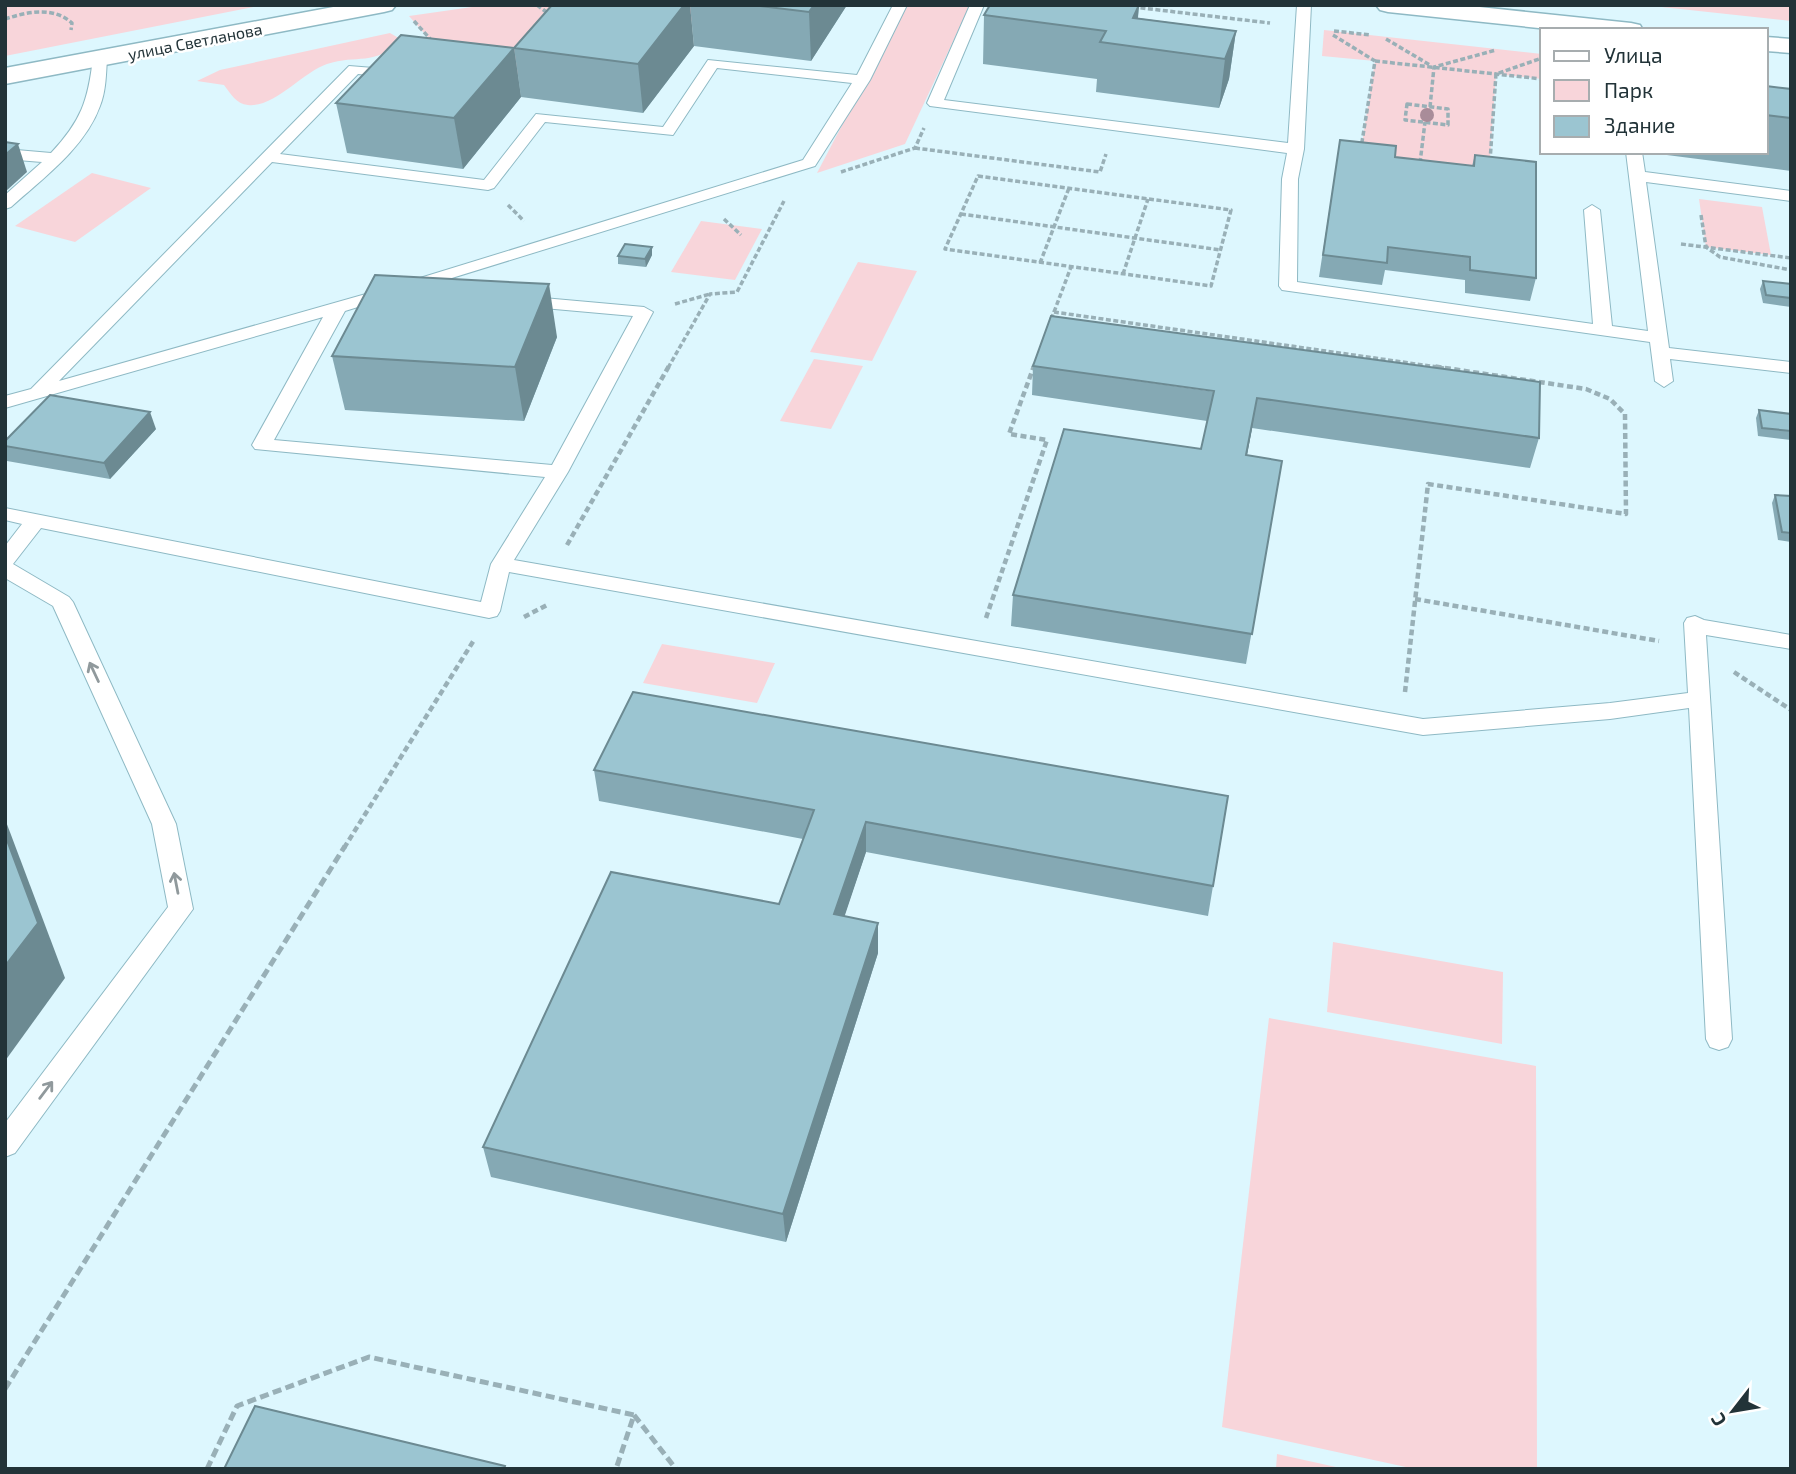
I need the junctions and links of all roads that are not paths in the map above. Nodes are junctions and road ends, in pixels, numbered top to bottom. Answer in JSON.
{"nodes":[{"id":1,"x":384,"y":5,"type":"edge"},
{"id":2,"x":900,"y":5,"type":"edge"},
{"id":3,"x":976,"y":5,"type":"edge"},
{"id":4,"x":1304,"y":5,"type":"edge"},
{"id":5,"x":1388,"y":5,"type":"edge"},
{"id":6,"x":1437,"y":8,"type":"edge"},
{"id":7,"x":1613,"y":28,"type":"edge"},
{"id":8,"x":1768,"y":44,"type":"edge"},
{"id":9,"x":1791,"y":46,"type":"edge"},
{"id":10,"x":100,"y":58,"type":"junction"},
{"id":11,"x":5,"y":76,"type":"edge"},
{"id":12,"x":418,"y":76,"type":"edge"},
{"id":13,"x":862,"y":80,"type":"junction"},
{"id":14,"x":1296,"y":149,"type":"junction"},
{"id":15,"x":5,"y":154,"type":"edge"},
{"id":16,"x":1634,"y":154,"type":"edge"},
{"id":17,"x":270,"y":157,"type":"junction"},
{"id":18,"x":55,"y":158,"type":"junction"},
{"id":19,"x":1637,"y":176,"type":"junction"},
{"id":20,"x":1791,"y":196,"type":"edge"},
{"id":21,"x":5,"y":204,"type":"edge"},
{"id":22,"x":1592,"y":210,"type":"dead end"},
{"id":23,"x":400,"y":290,"type":"junction"},
{"id":24,"x":456,"y":295,"type":"edge"},
{"id":25,"x":498,"y":299,"type":"edge"},
{"id":26,"x":338,"y":307,"type":"junction"},
{"id":27,"x":1603,"y":330,"type":"junction"},
{"id":28,"x":1659,"y":345,"type":"junction"},
{"id":29,"x":1791,"y":368,"type":"edge"},
{"id":30,"x":1664,"y":381,"type":"dead end"},
{"id":31,"x":37,"y":393,"type":"junction"},
{"id":32,"x":5,"y":402,"type":"edge"},
{"id":33,"x":558,"y":472,"type":"junction"},
{"id":34,"x":5,"y":514,"type":"edge"},
{"id":35,"x":36,"y":520,"type":"junction"},
{"id":36,"x":5,"y":560,"type":"edge"},
{"id":37,"x":501,"y":564,"type":"junction"},
{"id":38,"x":5,"y":569,"type":"edge"},
{"id":39,"x":1791,"y":642,"type":"edge"},
{"id":40,"x":1700,"y":699,"type":"junction"},
{"id":41,"x":1719,"y":1039,"type":"dead end"},
{"id":42,"x":5,"y":1144,"type":"edge"}],
"edges":[{"from":1,"to":10,"type":"street","name":"улица Светланова"},
{"from":2,"to":13,"type":"lane"},
{"from":3,"to":14,"type":"lane"},
{"from":4,"to":14,"type":"lane"},
{"from":5,"to":6,"type":"street"},
{"from":6,"to":7,"type":"street"},
{"from":8,"to":9,"type":"street"},
{"from":10,"to":11,"type":"street","name":"улица Светланова"},
{"from":10,"to":18,"type":"lane"},
{"from":12,"to":17,"type":"lane"},
{"from":13,"to":17,"type":"lane"},
{"from":13,"to":23,"type":"lane"},
{"from":14,"to":27,"type":"lane"},
{"from":15,"to":18,"type":"lane"},
{"from":16,"to":19,"type":"lane"},
{"from":17,"to":31,"type":"lane"},
{"from":18,"to":21,"type":"lane"},
{"from":19,"to":20,"type":"lane"},
{"from":19,"to":28,"type":"lane"},
{"from":22,"to":27,"type":"lane"},
{"from":23,"to":24,"type":"lane"},
{"from":23,"to":26,"type":"lane"},
{"from":25,"to":33,"type":"lane"},
{"from":26,"to":31,"type":"lane"},
{"from":26,"to":33,"type":"lane"},
{"from":27,"to":28,"type":"lane"},
{"from":28,"to":29,"type":"lane"},
{"from":28,"to":30,"type":"lane"},
{"from":31,"to":32,"type":"lane"},
{"from":33,"to":37,"type":"lane"},
{"from":34,"to":35,"type":"lane"},
{"from":35,"to":36,"type":"lane"},
{"from":35,"to":37,"type":"lane"},
{"from":37,"to":40,"type":"lane"},
{"from":42,"to":38,"type":"lane","one_way":true},
{"from":39,"to":40,"type":"lane"},
{"from":40,"to":41,"type":"lane"}]}
